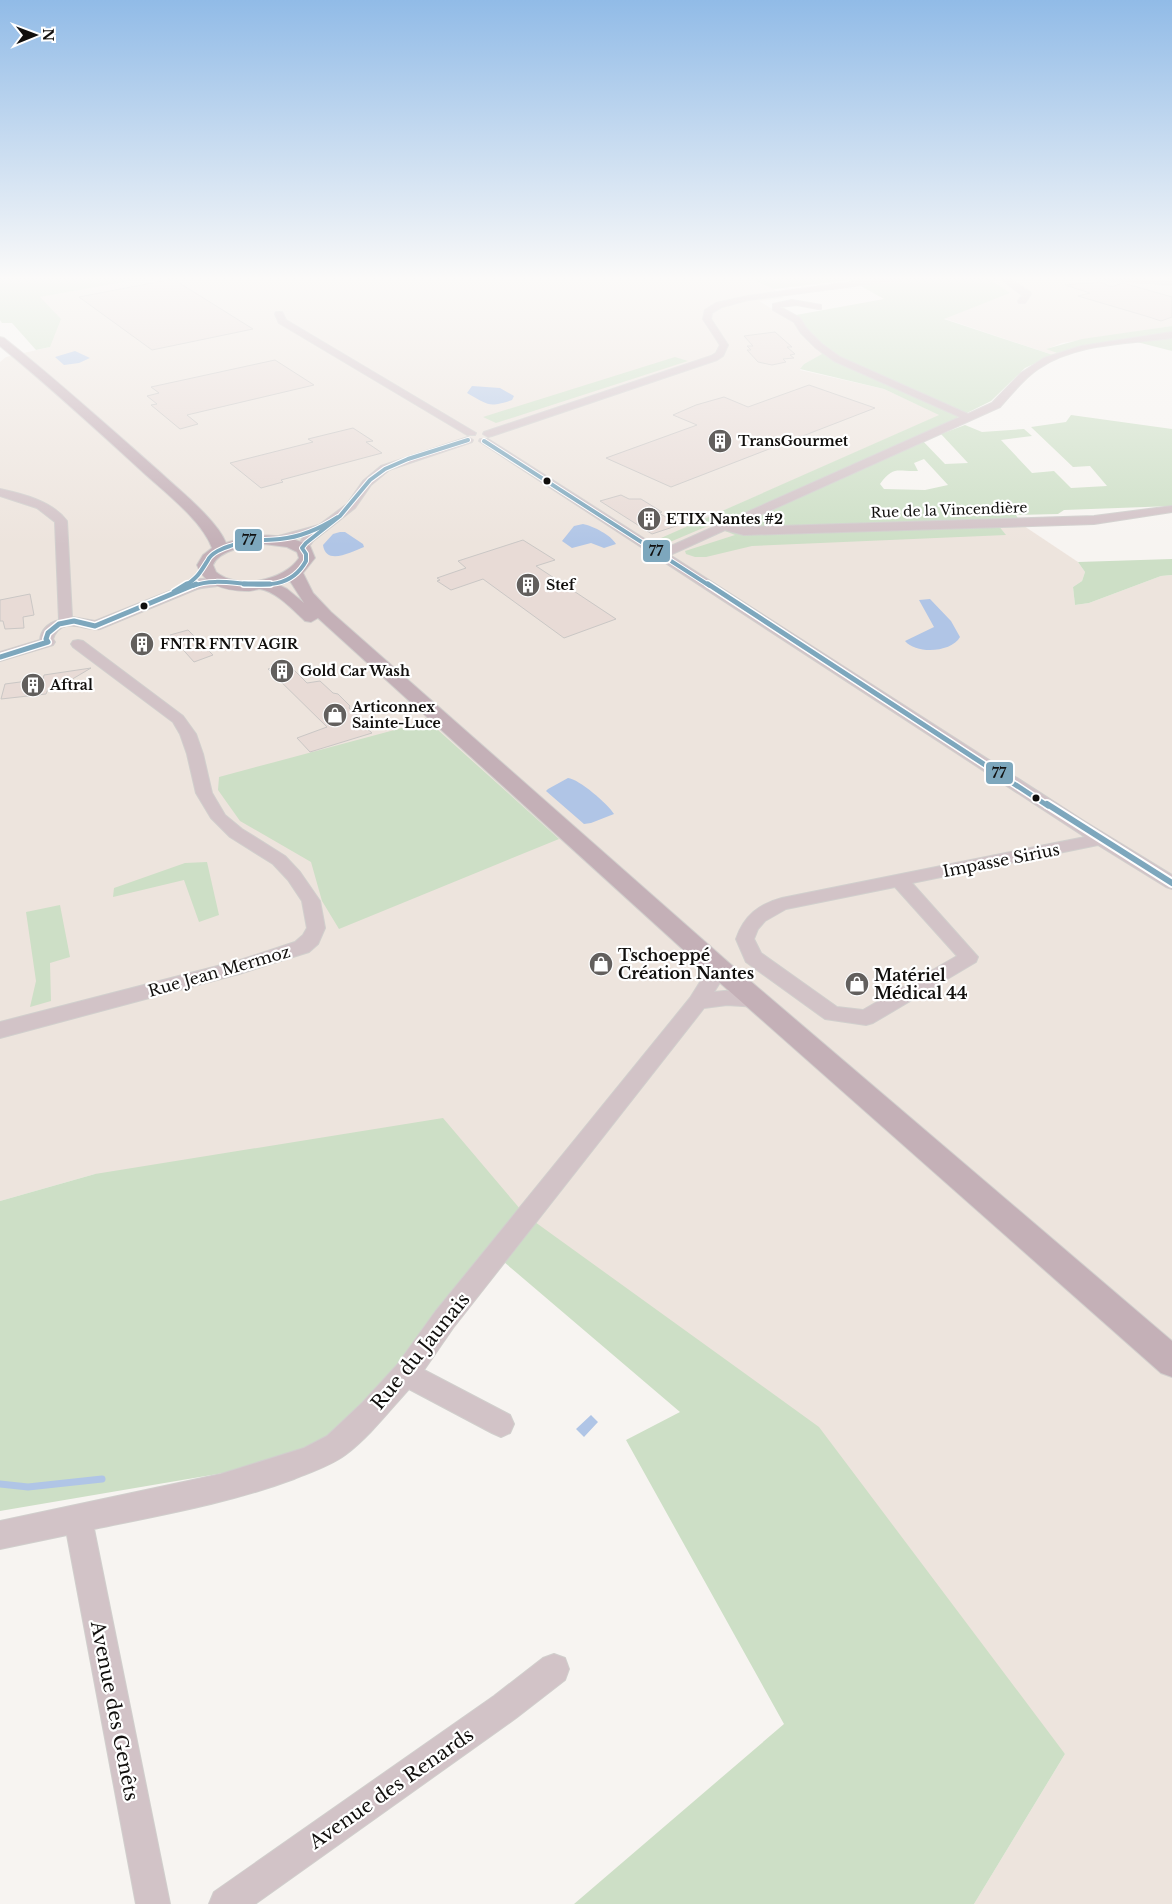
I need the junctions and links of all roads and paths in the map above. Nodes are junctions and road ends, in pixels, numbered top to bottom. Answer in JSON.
{"nodes":[{"id":1,"x":33,"y":367,"type":"edge"},
{"id":2,"x":40,"y":367,"type":"edge"},
{"id":3,"x":357,"y":367,"type":"edge"},
{"id":4,"x":688,"y":367,"type":"edge"},
{"id":5,"x":855,"y":367,"type":"edge"},
{"id":6,"x":1035,"y":367,"type":"edge"},
{"id":7,"x":58,"y":387,"type":"junction"},
{"id":8,"x":967,"y":417,"type":"junction"},
{"id":9,"x":469,"y":436,"type":"junction"},
{"id":10,"x":486,"y":437,"type":"junction"},
{"id":11,"x":131,"y":452,"type":"junction"},
{"id":12,"x":0,"y":492,"type":"edge"},
{"id":13,"x":1172,"y":509,"type":"edge"},
{"id":14,"x":331,"y":522,"type":"junction"},
{"id":15,"x":726,"y":527,"type":"junction"},
{"id":16,"x":251,"y":540,"type":"junction"},
{"id":17,"x":279,"y":540,"type":"junction"},
{"id":18,"x":302,"y":548,"type":"junction"},
{"id":19,"x":220,"y":550,"type":"junction"},
{"id":20,"x":660,"y":552,"type":"junction"},
{"id":21,"x":206,"y":569,"type":"junction"},
{"id":22,"x":296,"y":574,"type":"junction"},
{"id":23,"x":221,"y":582,"type":"junction"},
{"id":24,"x":264,"y":585,"type":"junction"},
{"id":25,"x":170,"y":594,"type":"junction"},
{"id":26,"x":66,"y":623,"type":"junction"},
{"id":27,"x":94,"y":626,"type":"junction"},
{"id":28,"x":48,"y":642,"type":"junction"},
{"id":29,"x":78,"y":644,"type":"junction"},
{"id":30,"x":0,"y":658,"type":"edge"},
{"id":31,"x":476,"y":750,"type":"junction"},
{"id":32,"x":1102,"y":839,"type":"junction"},
{"id":33,"x":900,"y":880,"type":"junction"},
{"id":34,"x":1172,"y":883,"type":"edge"},
{"id":35,"x":720,"y":968,"type":"junction"},
{"id":36,"x":758,"y":1000,"type":"junction"},
{"id":37,"x":697,"y":1003,"type":"junction"},
{"id":38,"x":0,"y":1030,"type":"edge"},
{"id":39,"x":1172,"y":1362,"type":"edge"},
{"id":40,"x":406,"y":1374,"type":"junction"},
{"id":41,"x":501,"y":1424,"type":"dead end"},
{"id":42,"x":78,"y":1518,"type":"junction"},
{"id":43,"x":0,"y":1535,"type":"edge"},
{"id":44,"x":554,"y":1669,"type":"dead end"},
{"id":45,"x":153,"y":1904,"type":"edge"},
{"id":46,"x":226,"y":1904,"type":"edge"}],
"edges":[{"from":1,"to":7,"type":"main road"},
{"from":2,"to":7,"type":"main road"},
{"from":3,"to":9,"type":"street"},
{"from":4,"to":10,"type":"street"},
{"from":5,"to":8,"type":"street"},
{"from":6,"to":8,"type":"street"},
{"from":7,"to":11,"type":"main road"},
{"from":8,"to":15,"type":"street"},
{"from":9,"to":10,"type":"street"},
{"from":9,"to":14,"type":"street"},
{"from":10,"to":20,"type":"street"},
{"from":11,"to":16,"type":"main road"},
{"from":11,"to":19,"type":"main road"},
{"from":12,"to":26,"type":"street"},
{"from":13,"to":15,"type":"street","name":"Rue de la Vincendière"},
{"from":14,"to":17,"type":"street"},
{"from":14,"to":18,"type":"street"},
{"from":15,"to":20,"type":"street"},
{"from":16,"to":17,"type":"main road"},
{"from":16,"to":19,"type":"main road"},
{"from":17,"to":18,"type":"main road"},
{"from":18,"to":22,"type":"main road"},
{"from":19,"to":21,"type":"main road"},
{"from":20,"to":32,"type":"street"},
{"from":21,"to":23,"type":"main road"},
{"from":21,"to":25,"type":"street"},
{"from":22,"to":24,"type":"main road"},
{"from":22,"to":31,"type":"main road"},
{"from":23,"to":24,"type":"main road"},
{"from":23,"to":25,"type":"street"},
{"from":24,"to":31,"type":"main road"},
{"from":25,"to":27,"type":"street"},
{"from":26,"to":27,"type":"street"},
{"from":26,"to":28,"type":"street"},
{"from":27,"to":29,"type":"street"},
{"from":28,"to":29,"type":"street"},
{"from":28,"to":30,"type":"street"},
{"from":29,"to":38,"type":"street","name":"Rue Jean Mermoz"},
{"from":31,"to":35,"type":"main road"},
{"from":32,"to":33,"type":"street","name":"Impasse Sirius"},
{"from":32,"to":34,"type":"street"},
{"from":33,"to":33,"type":"street","name":"Impasse Sirius"},
{"from":35,"to":36,"type":"main road"},
{"from":35,"to":37,"type":"street","name":"Rue du Jaunais"},
{"from":36,"to":37,"type":"street"},
{"from":36,"to":39,"type":"main road"},
{"from":37,"to":40,"type":"street","name":"Rue du Jaunais"},
{"from":40,"to":41,"type":"street"},
{"from":40,"to":42,"type":"street","name":"Rue du Jaunais"},
{"from":42,"to":43,"type":"street","name":"Rue du Jaunais"},
{"from":42,"to":45,"type":"street","name":"Avenue des Genêts"},
{"from":44,"to":46,"type":"street","name":"Avenue des Renards"}]}
